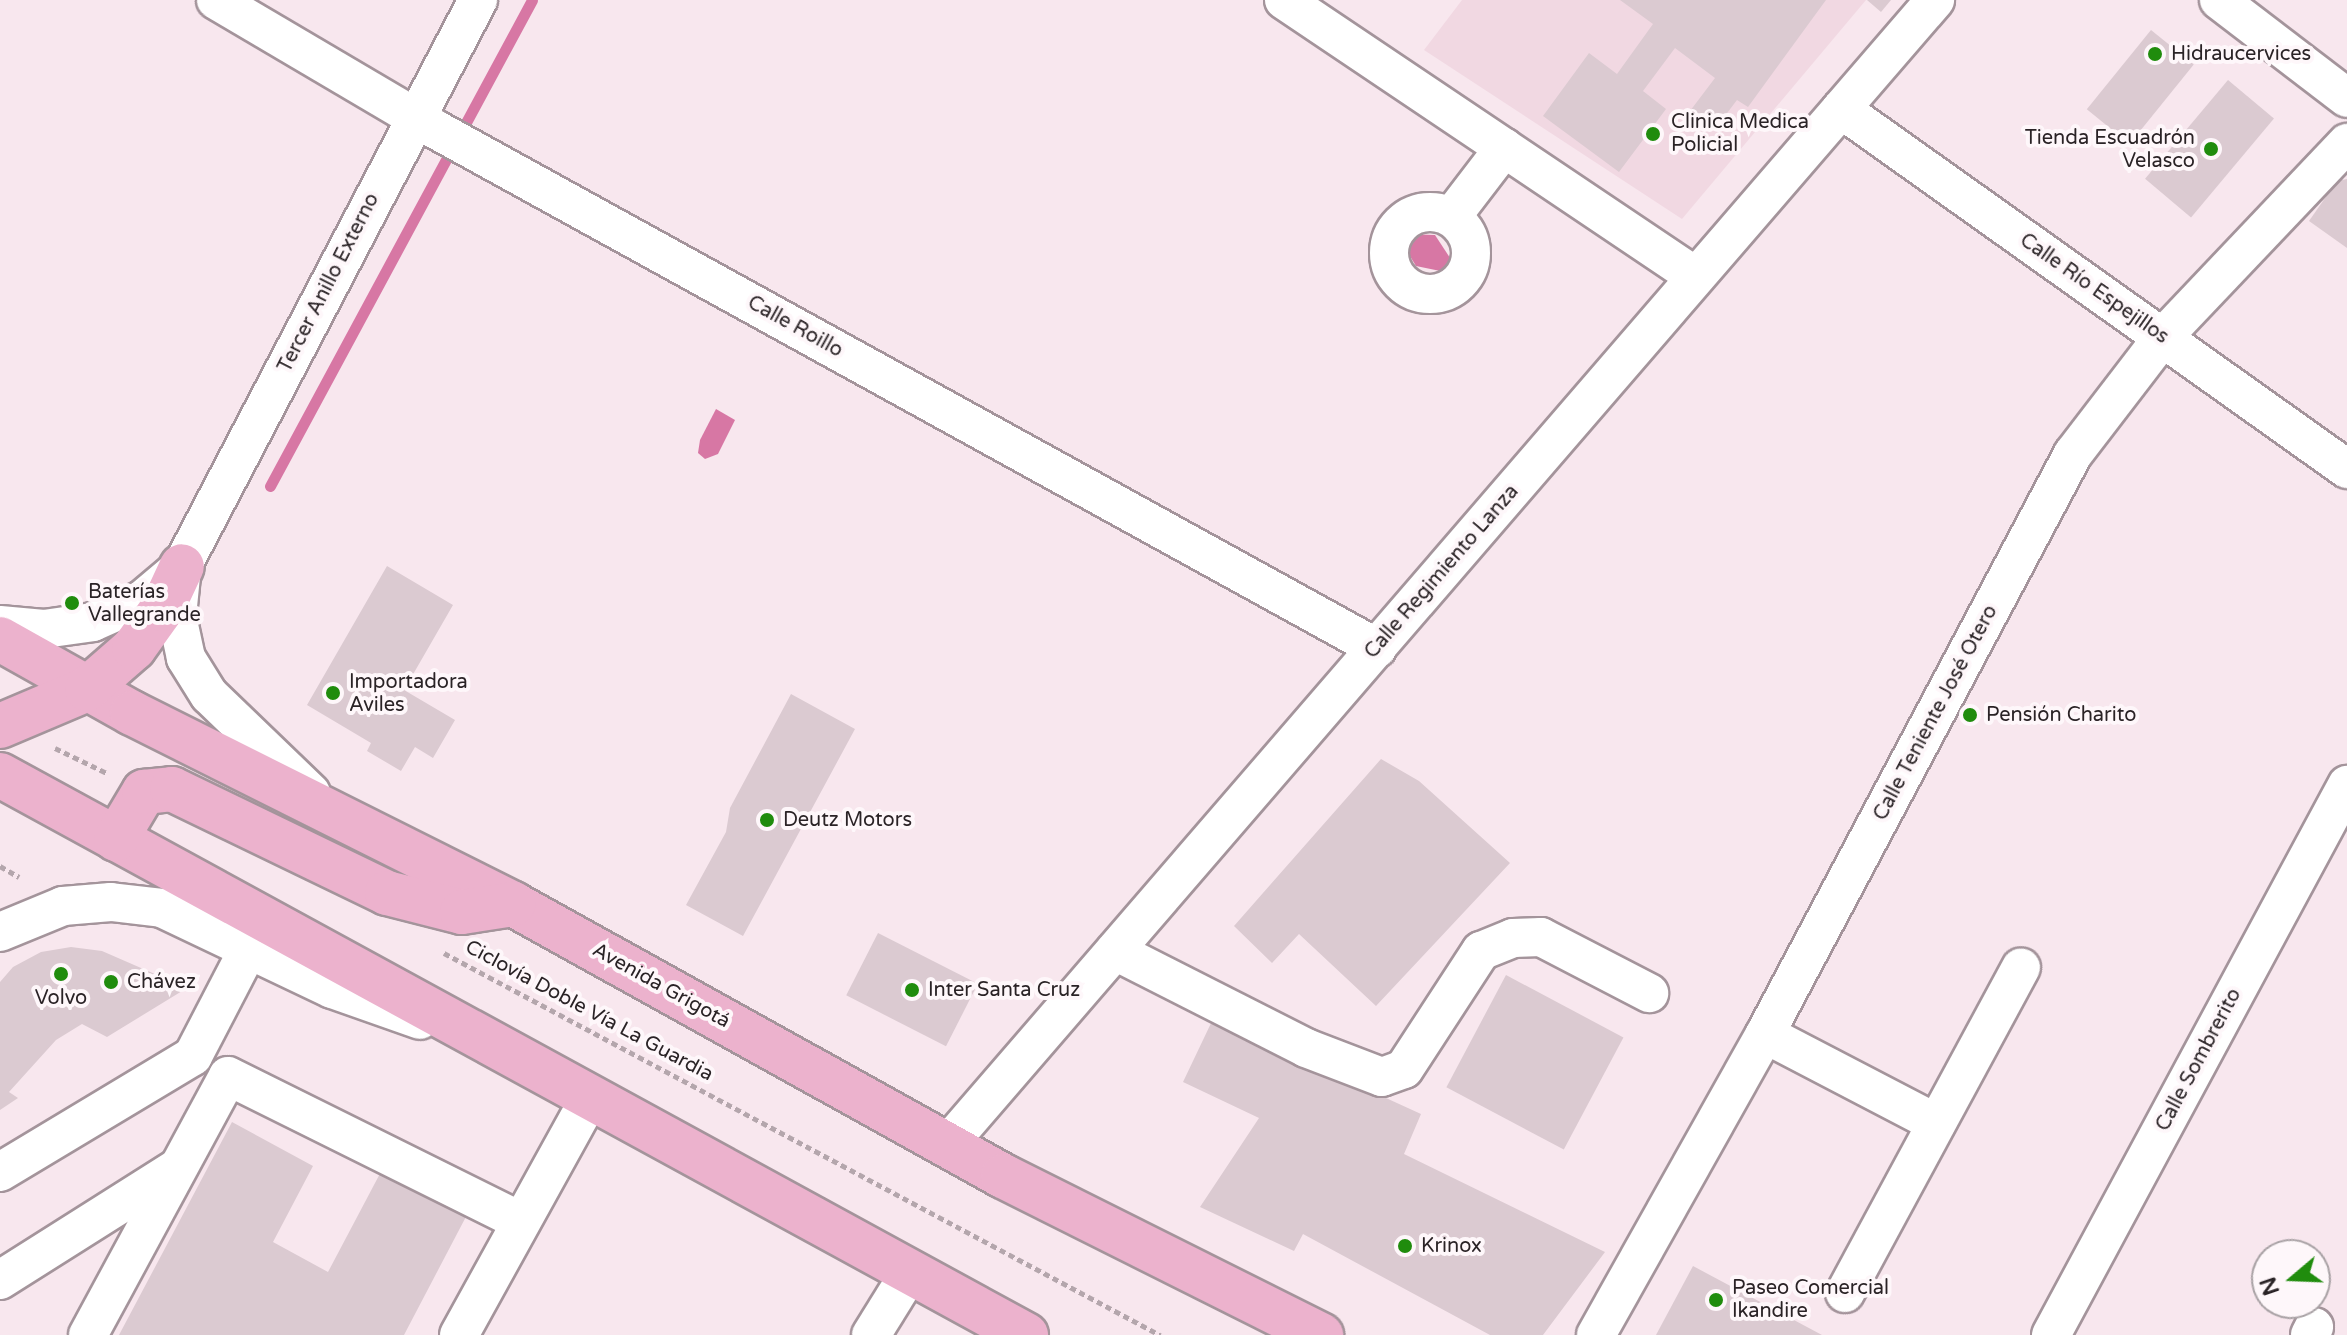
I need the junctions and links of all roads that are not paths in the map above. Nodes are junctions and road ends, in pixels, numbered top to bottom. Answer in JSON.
{"nodes":[{"id":1,"x":216,"y":0,"type":"edge"},
{"id":2,"x":478,"y":0,"type":"edge"},
{"id":3,"x":1284,"y":0,"type":"edge"},
{"id":4,"x":1935,"y":0,"type":"edge"},
{"id":5,"x":2219,"y":0,"type":"edge"},
{"id":6,"x":2347,"y":98,"type":"edge"},
{"id":7,"x":1841,"y":109,"type":"junction"},
{"id":8,"x":424,"y":122,"type":"junction"},
{"id":9,"x":2347,"y":143,"type":"edge"},
{"id":10,"x":1504,"y":148,"type":"junction"},
{"id":11,"x":1452,"y":216,"type":"dead end"},
{"id":12,"x":1696,"y":277,"type":"junction"},
{"id":13,"x":2162,"y":338,"type":"junction"},
{"id":14,"x":2347,"y":469,"type":"edge"},
{"id":15,"x":182,"y":566,"type":"junction"},
{"id":16,"x":0,"y":625,"type":"edge"},
{"id":17,"x":0,"y":639,"type":"edge"},
{"id":18,"x":1377,"y":648,"type":"junction"},
{"id":19,"x":87,"y":689,"type":"junction"},
{"id":20,"x":3,"y":726,"type":"edge"},
{"id":21,"x":0,"y":775,"type":"edge"},
{"id":22,"x":2347,"y":785,"type":"edge"},
{"id":23,"x":324,"y":806,"type":"junction"},
{"id":24,"x":116,"y":839,"type":"junction"},
{"id":25,"x":513,"y":904,"type":"junction"},
{"id":26,"x":0,"y":932,"type":"edge"},
{"id":27,"x":257,"y":934,"type":"junction"},
{"id":28,"x":1115,"y":951,"type":"junction"},
{"id":29,"x":2021,"y":967,"type":"dead end"},
{"id":30,"x":1649,"y":993,"type":"dead end"},
{"id":31,"x":1765,"y":1034,"type":"junction"},
{"id":32,"x":193,"y":1056,"type":"junction"},
{"id":33,"x":228,"y":1076,"type":"junction"},
{"id":34,"x":590,"y":1098,"type":"junction"},
{"id":35,"x":1936,"y":1123,"type":"junction"},
{"id":36,"x":948,"y":1144,"type":"junction"},
{"id":37,"x":180,"y":1167,"type":"junction"},
{"id":38,"x":0,"y":1172,"type":"edge"},
{"id":39,"x":520,"y":1221,"type":"junction"},
{"id":40,"x":910,"y":1272,"type":"junction"},
{"id":41,"x":0,"y":1280,"type":"edge"},
{"id":42,"x":1845,"y":1293,"type":"dead end"},
{"id":43,"x":88,"y":1335,"type":"edge"},
{"id":44,"x":459,"y":1335,"type":"edge"},
{"id":45,"x":871,"y":1335,"type":"edge"},
{"id":46,"x":1026,"y":1335,"type":"edge"},
{"id":47,"x":1321,"y":1335,"type":"edge"},
{"id":48,"x":1596,"y":1335,"type":"edge"},
{"id":49,"x":2051,"y":1335,"type":"edge"}],
"edges":[{"from":1,"to":8,"type":"street","name":"Calle Roillo"},
{"from":2,"to":8,"type":"street","name":"Tercer Anillo Externo"},
{"from":3,"to":10,"type":"street"},
{"from":4,"to":7,"type":"street","name":"Calle Regimiento Lanza"},
{"from":5,"to":6,"type":"street"},
{"from":7,"to":12,"type":"street","name":"Calle Regimiento Lanza"},
{"from":7,"to":13,"type":"street","name":"Calle Río Espejillos"},
{"from":8,"to":15,"type":"street","name":"Tercer Anillo Externo"},
{"from":8,"to":18,"type":"street","name":"Calle Roillo"},
{"from":9,"to":13,"type":"street","name":"Calle Teniente José Otero"},
{"from":10,"to":11,"type":"street"},
{"from":10,"to":12,"type":"street"},
{"from":12,"to":18,"type":"street","name":"Calle Regimiento Lanza"},
{"from":13,"to":14,"type":"street","name":"Calle Río Espejillos"},
{"from":13,"to":31,"type":"street","name":"Calle Teniente José Otero"},
{"from":15,"to":16,"type":"street","name":"Tercer Anillo Externo"},
{"from":15,"to":19,"type":"main road"},
{"from":15,"to":23,"type":"street","name":"Tercer Anillo Externo"},
{"from":17,"to":19,"type":"main road","name":"Avenida Grigotá"},
{"from":18,"to":28,"type":"street","name":"Calle Regimiento Lanza"},
{"from":19,"to":20,"type":"main road"},
{"from":19,"to":23,"type":"main road","name":"Avenida Grigotá"},
{"from":21,"to":24,"type":"main road"},
{"from":22,"to":49,"type":"street","name":"Calle Sombrerito"},
{"from":23,"to":25,"type":"main road","name":"Avenida Grigotá"},
{"from":24,"to":25,"type":"main road"},
{"from":24,"to":27,"type":"main road"},
{"from":25,"to":36,"type":"main road","name":"Avenida Grigotá"},
{"from":26,"to":27,"type":"street"},
{"from":27,"to":32,"type":"street"},
{"from":27,"to":34,"type":"main road"},
{"from":28,"to":30,"type":"street"},
{"from":28,"to":36,"type":"street","name":"Calle Regimiento Lanza"},
{"from":29,"to":35,"type":"street"},
{"from":31,"to":35,"type":"street"},
{"from":31,"to":48,"type":"street","name":"Calle Teniente José Otero"},
{"from":32,"to":33,"type":"street"},
{"from":32,"to":38,"type":"street"},
{"from":33,"to":37,"type":"street"},
{"from":33,"to":39,"type":"street"},
{"from":34,"to":39,"type":"street"},
{"from":34,"to":40,"type":"main road"},
{"from":35,"to":42,"type":"street"},
{"from":36,"to":47,"type":"main road","name":"Avenida Grigotá"},
{"from":37,"to":41,"type":"street"},
{"from":37,"to":43,"type":"street"},
{"from":39,"to":44,"type":"street"},
{"from":40,"to":45,"type":"street"},
{"from":40,"to":46,"type":"main road"}]}
